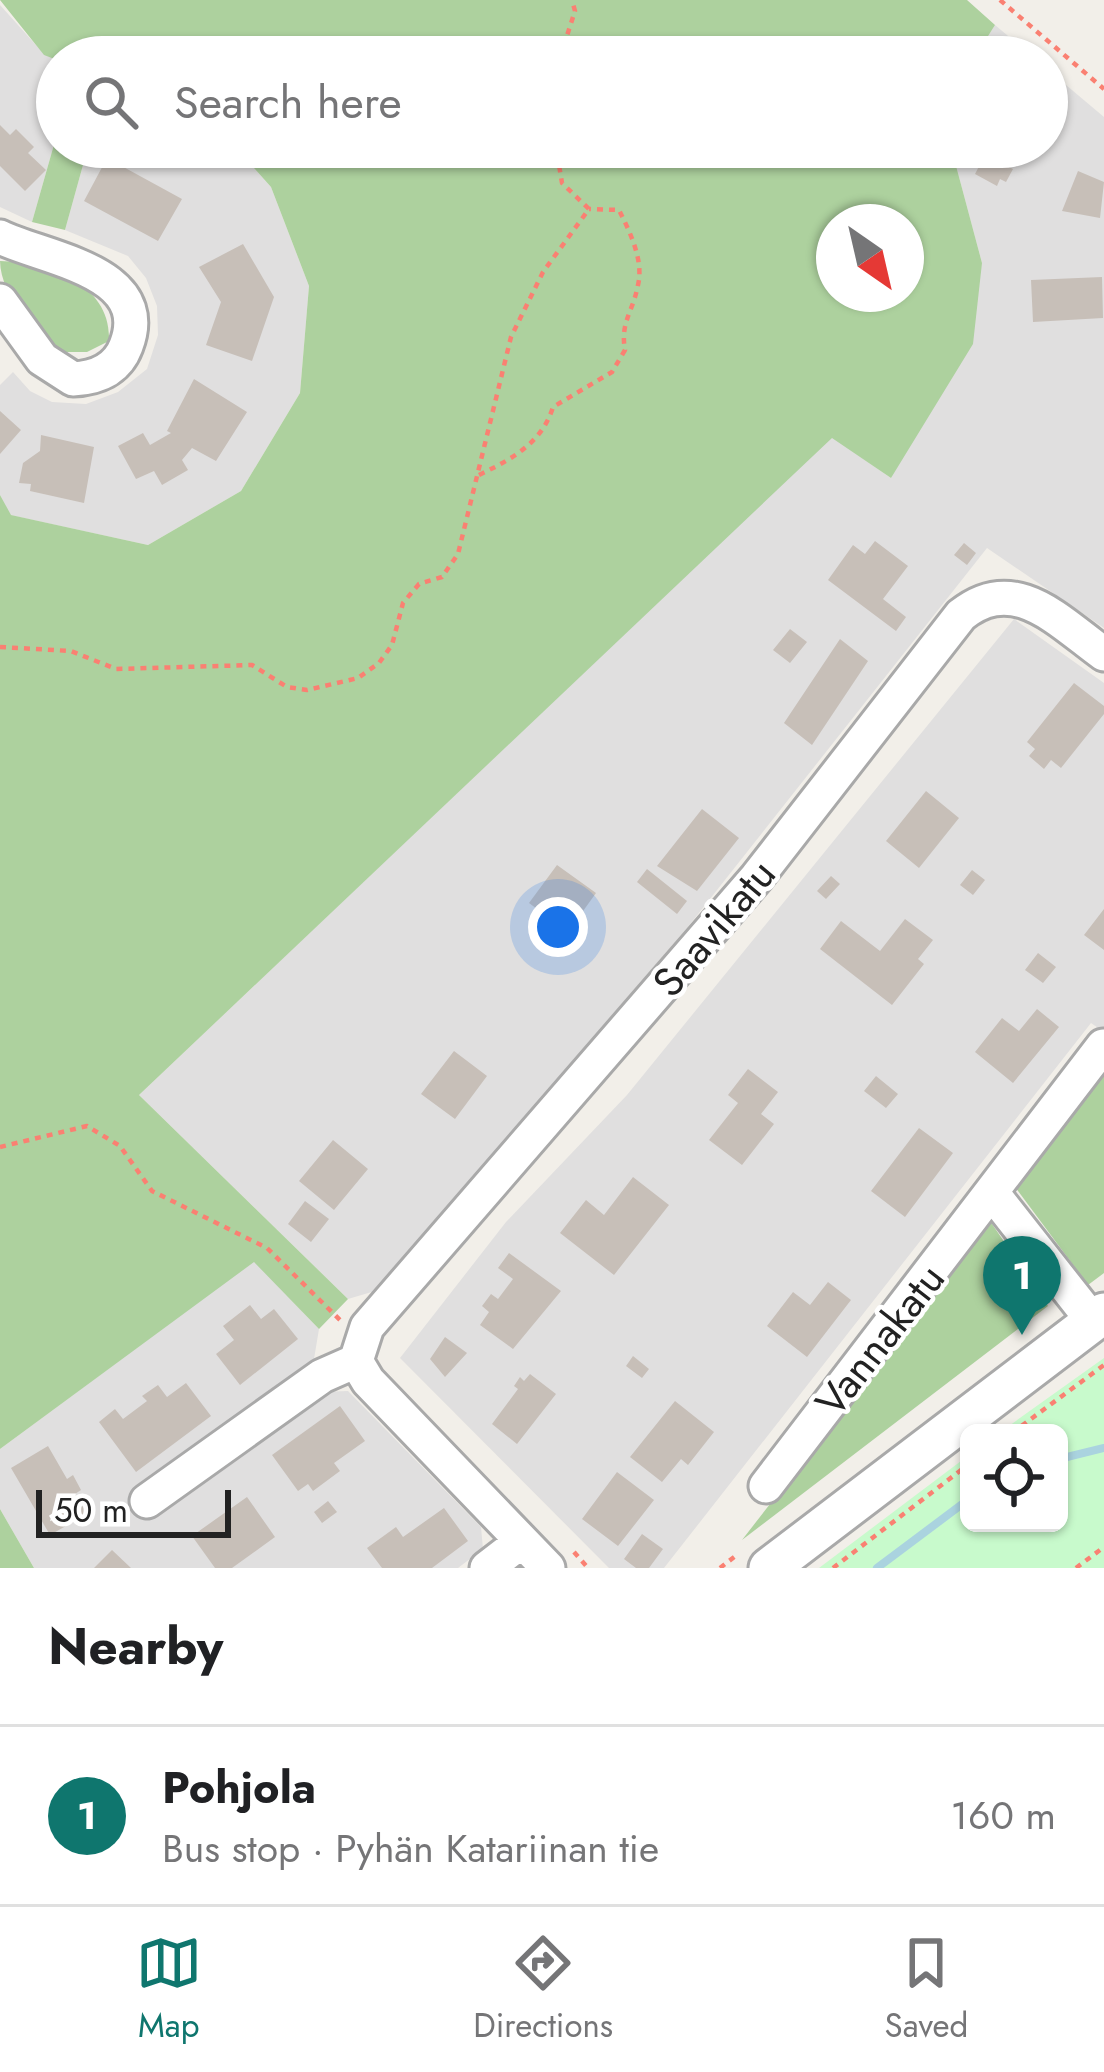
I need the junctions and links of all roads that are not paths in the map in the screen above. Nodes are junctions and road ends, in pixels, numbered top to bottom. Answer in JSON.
{"nodes":[{"id":1,"x":0,"y":237,"type":"edge"},
{"id":2,"x":0,"y":302,"type":"edge"},
{"id":3,"x":1104,"y":654,"type":"edge"},
{"id":4,"x":1103,"y":1046,"type":"edge"},
{"id":5,"x":993,"y":1194,"type":"junction"},
{"id":6,"x":1098,"y":1317,"type":"edge"},
{"id":7,"x":358,"y":1350,"type":"junction"},
{"id":8,"x":766,"y":1486,"type":"dead end"},
{"id":9,"x":147,"y":1501,"type":"dead end"},
{"id":10,"x":522,"y":1541,"type":"junction"},
{"id":11,"x":487,"y":1568,"type":"edge"},
{"id":12,"x":548,"y":1568,"type":"edge"},
{"id":13,"x":770,"y":1568,"type":"edge"}],
"edges":[{"from":1,"to":2,"type":"street"},
{"from":3,"to":7,"type":"street","name":"Saavikatu"},
{"from":4,"to":5,"type":"street","name":"Vannakatu"},
{"from":5,"to":6,"type":"street"},
{"from":5,"to":8,"type":"street","name":"Vannakatu"},
{"from":6,"to":13,"type":"street"},
{"from":7,"to":9,"type":"street"},
{"from":7,"to":10,"type":"street"},
{"from":10,"to":11,"type":"street"},
{"from":10,"to":12,"type":"street"}]}
